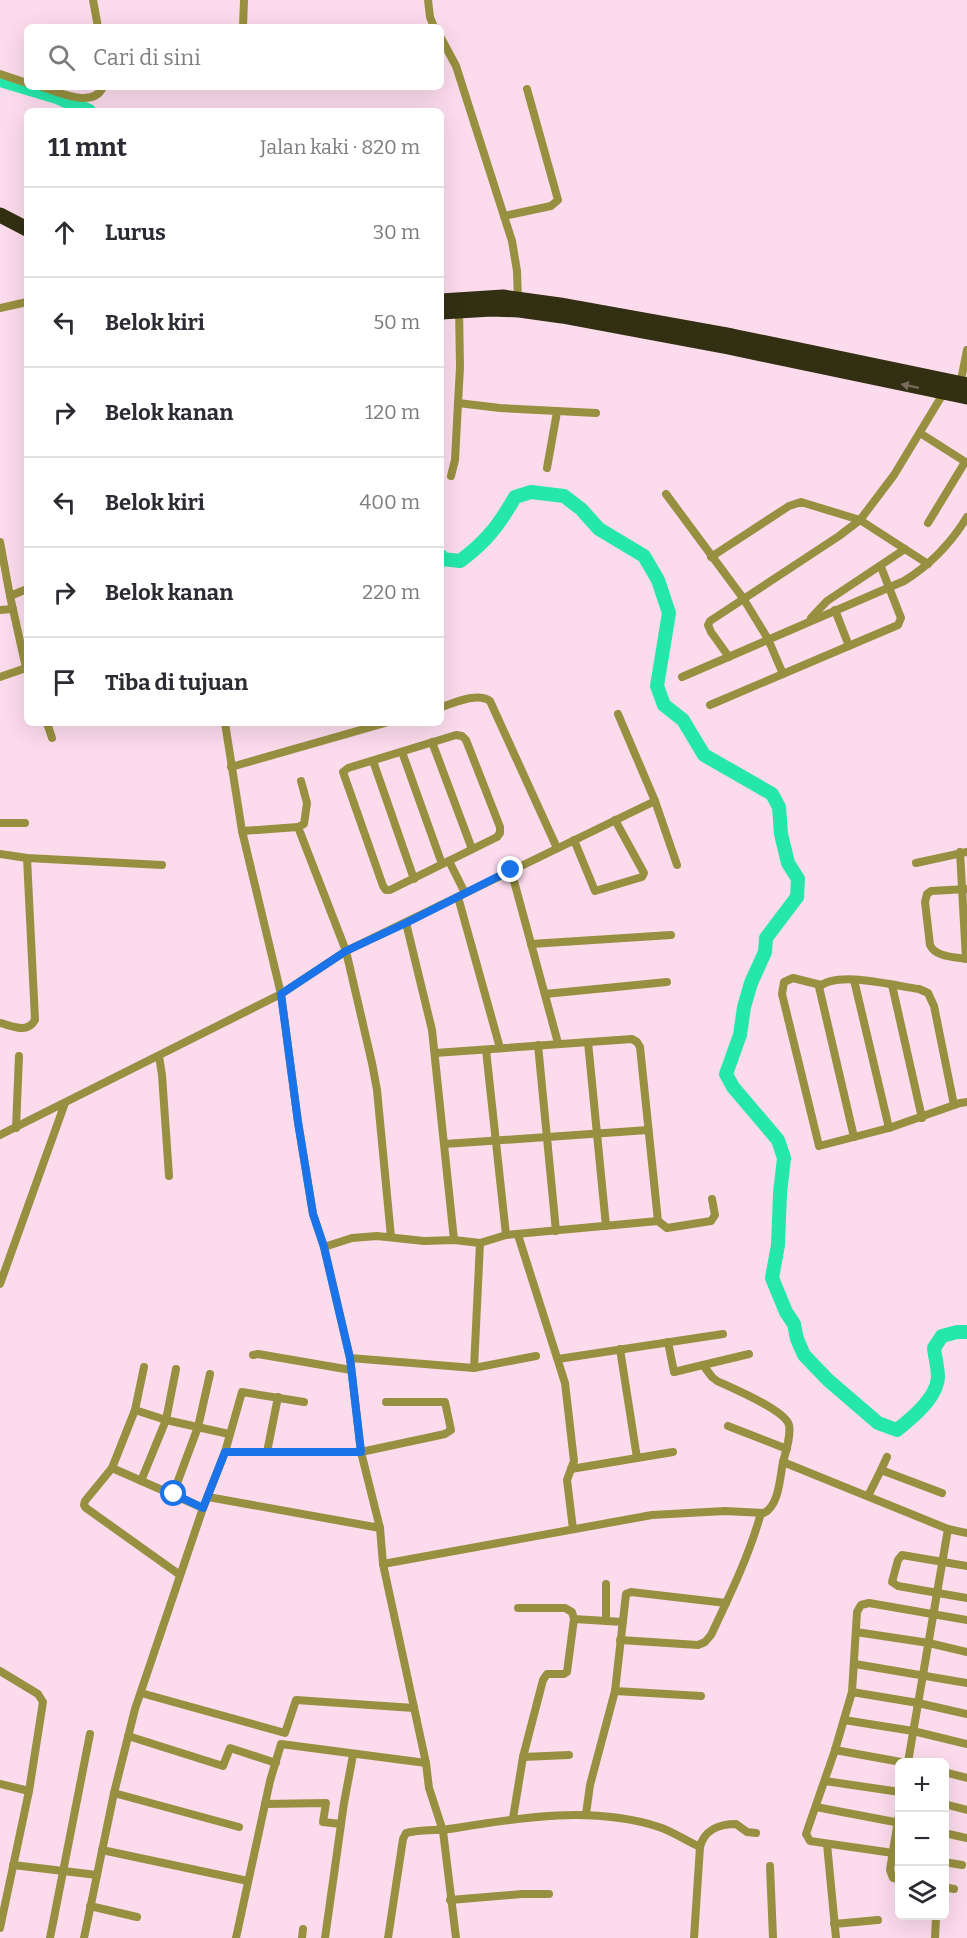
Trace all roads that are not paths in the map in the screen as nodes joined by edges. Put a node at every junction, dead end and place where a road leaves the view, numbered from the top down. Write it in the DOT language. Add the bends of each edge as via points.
graph roads {
  1 [pos="93,0"];
  2 [pos="244,0"];
  3 [pos="428,0"];
  4 [pos="97,24"];
  5 [pos="243,24"];
  6 [pos="433,24"];
  7 [pos="444,44"];
  8 [pos="0,74"];
  9 [pos="24,81"];
  10 [pos="527,89"];
  11 [pos="54,90"];
  12 [pos="100,90"];
  13 [pos="0,215"];
  14 [pos="504,216"];
  15 [pos="0,226"];
  16 [pos="24,227"];
  17 [pos="24,237"];
  18 [pos="444,302"];
  19 [pos="24,303"];
  20 [pos="518,304"];
  21 [pos="459,306"];
  22 [pos="0,308"];
  23 [pos="444,311"];
  24 [pos="967,350"];
  25 [pos="957,389"];
  26 [pos="458,403"];
  27 [pos="557,412"];
  28 [pos="596,414"];
  29 [pos="920,433"];
  30 [pos="966,462"];
  31 [pos="547,468"];
  32 [pos="452,476"];
  33 [pos="666,494"];
  34 [pos="967,517"];
  35 [pos="860,520"];
  36 [pos="928,522"];
  37 [pos="0,542"];
  38 [pos="905,549"];
  39 [pos="711,557"];
  40 [pos="928,564"];
  41 [pos="881,567"];
  42 [pos="3,570"];
  43 [pos="890,588"];
  44 [pos="24,590"];
  45 [pos="10,596"];
  46 [pos="743,598"];
  47 [pos="13,609"];
  48 [pos="0,610"];
  49 [pos="835,610"];
  50 [pos="809,621"];
  51 [pos="768,639"];
  52 [pos="849,646"];
  53 [pos="24,656"];
  54 [pos="729,657"];
  55 [pos="24,670"];
  56 [pos="783,674"];
  57 [pos="682,676"];
  58 [pos="0,677"];
  59 [pos="710,705"];
  60 [pos="444,706"];
  61 [pos="618,714"];
  62 [pos="48,726"];
  63 [pos="225,726"];
  64 [pos="375,726"];
  65 [pos="52,738"];
  66 [pos="432,742"];
  67 [pos="402,752"];
  68 [pos="373,761"];
  69 [pos="231,767"];
  70 [pos="301,781"];
  71 [pos="655,801"];
  72 [pos="615,820"];
  73 [pos="0,823"];
  74 [pos="25,823"];
  75 [pos="298,827"];
  76 [pos="242,831"];
  77 [pos="574,840"];
  78 [pos="557,848"];
  79 [pos="472,849"];
  80 [pos="964,852"];
  81 [pos="0,854"];
  82 [pos="27,858"];
  83 [pos="446,863"];
  84 [pos="916,863"];
  85 [pos="162,865"];
  86 [pos="677,866"];
  87 [pos="511,870"];
  88 [pos="414,879"];
  89 [pos="964,889"];
  90 [pos="461,895"];
  91 [pos="406,923"];
  92 [pos="671,935"];
  93 [pos="531,944"];
  94 [pos="346,951"];
  95 [pos="967,959"];
  96 [pos="854,980"];
  97 [pos="667,982"];
  98 [pos="821,985"];
  99 [pos="892,985"];
  100 [pos="281,994"];
  101 [pos="545,994"];
  102 [pos="0,1023"];
  103 [pos="588,1042"];
  104 [pos="558,1043"];
  105 [pos="538,1045"];
  106 [pos="500,1048"];
  107 [pos="486,1050"];
  108 [pos="435,1053"];
  109 [pos="19,1056"];
  110 [pos="159,1056"];
  111 [pos="967,1102"];
  112 [pos="65,1103"];
  113 [pos="954,1105"];
  114 [pos="922,1118"];
  115 [pos="16,1128"];
  116 [pos="889,1128"];
  117 [pos="648,1130"];
  118 [pos="597,1134"];
  119 [pos="0,1136"];
  120 [pos="854,1137"];
  121 [pos="547,1138"];
  122 [pos="495,1142"];
  123 [pos="445,1144"];
  124 [pos="169,1176"];
  125 [pos="712,1199"];
  126 [pos="658,1221"];
  127 [pos="606,1226"];
  128 [pos="556,1231"];
  129 [pos="506,1235"];
  130 [pos="518,1235"];
  131 [pos="391,1237"];
  132 [pos="454,1240"];
  133 [pos="480,1243"];
  134 [pos="324,1247"];
  135 [pos="0,1284"];
  136 [pos="723,1334"];
  137 [pos="668,1342"];
  138 [pos="620,1349"];
  139 [pos="749,1354"];
  140 [pos="253,1355"];
  141 [pos="536,1356"];
  142 [pos="350,1358"];
  143 [pos="558,1359"];
  144 [pos="703,1365"];
  145 [pos="144,1366"];
  146 [pos="474,1368"];
  147 [pos="176,1369"];
  148 [pos="351,1370"];
  149 [pos="210,1374"];
  150 [pos="278,1397"];
  151 [pos="304,1402"];
  152 [pos="386,1402"];
  153 [pos="135,1410"];
  154 [pos="166,1420"];
  155 [pos="728,1426"];
  156 [pos="198,1427"];
  157 [pos="229,1434"];
  158 [pos="787,1449"];
  159 [pos="225,1452"];
  160 [pos="267,1452"];
  161 [pos="361,1452"];
  162 [pos="674,1452"];
  163 [pos="887,1456"];
  164 [pos="637,1458"];
  165 [pos="783,1462"];
  166 [pos="112,1468"];
  167 [pos="571,1469"];
  168 [pos="881,1470"];
  169 [pos="141,1481"];
  170 [pos="942,1493"];
  171 [pos="174,1494"];
  172 [pos="868,1496"];
  173 [pos="208,1497"];
  174 [pos="203,1508"];
  175 [pos="761,1513"];
  176 [pos="380,1528"];
  177 [pos="948,1529"];
  178 [pos="573,1530"];
  179 [pos="967,1533"];
  180 [pos="943,1562"];
  181 [pos="383,1564"];
  182 [pos="967,1566"];
  183 [pos="180,1575"];
  184 [pos="606,1584"];
  185 [pos="938,1593"];
  186 [pos="967,1598"];
  187 [pos="726,1603"];
  188 [pos="518,1608"];
  189 [pos="934,1614"];
  190 [pos="574,1619"];
  191 [pos="967,1620"];
  192 [pos="606,1621"];
  193 [pos="623,1622"];
  194 [pos="856,1632"];
  195 [pos="620,1640"];
  196 [pos="929,1643"];
  197 [pos="967,1652"];
  198 [pos="855,1664"];
  199 [pos="0,1671"];
  200 [pos="923,1674"];
  201 [pos="967,1683"];
  202 [pos="615,1691"];
  203 [pos="141,1692"];
  204 [pos="852,1692"];
  205 [pos="701,1696"];
  206 [pos="918,1703"];
  207 [pos="414,1708"];
  208 [pos="967,1714"];
  209 [pos="844,1720"];
  210 [pos="913,1731"];
  211 [pos="285,1733"];
  212 [pos="90,1734"];
  213 [pos="128,1736"];
  214 [pos="281,1744"];
  215 [pos="967,1744"];
  216 [pos="835,1750"];
  217 [pos="353,1755"];
  218 [pos="569,1755"];
  219 [pos="523,1757"];
  220 [pos="909,1758"];
  221 [pos="895,1761"];
  222 [pos="276,1763"];
  223 [pos="426,1763"];
  224 [pos="949,1774"];
  225 [pos="967,1778"];
  226 [pos="825,1780"];
  227 [pos="0,1784"];
  228 [pos="29,1791"];
  229 [pos="895,1791"];
  230 [pos="114,1792"];
  231 [pos="265,1804"];
  232 [pos="949,1805"];
  233 [pos="816,1807"];
  234 [pos="967,1810"];
  235 [pos="586,1814"];
  236 [pos="513,1818"];
  237 [pos="895,1822"];
  238 [pos="341,1824"];
  239 [pos="239,1827"];
  240 [pos="443,1831"];
  241 [pos="756,1833"];
  242 [pos="949,1834"];
  243 [pos="967,1838"];
  244 [pos="827,1844"];
  245 [pos="700,1847"];
  246 [pos="102,1850"];
  247 [pos="895,1853"];
  248 [pos="895,1856"];
  249 [pos="949,1863"];
  250 [pos="13,1865"];
  251 [pos="962,1865"];
  252 [pos="770,1866"];
  253 [pos="63,1871"];
  254 [pos="97,1875"];
  255 [pos="895,1879"];
  256 [pos="248,1881"];
  257 [pos="549,1894"];
  258 [pos="450,1900"];
  259 [pos="90,1906"];
  260 [pos="136,1917"];
  261 [pos="879,1920"];
  262 [pos="936,1920"];
  263 [pos="834,1924"];
  264 [pos="0,1928"];
  265 [pos="50,1938"];
  266 [pos="84,1938"];
  267 [pos="236,1938"];
  268 [pos="325,1938"];
  269 [pos="388,1938"];
  270 [pos="456,1938"];
  271 [pos="694,1938"];
  272 [pos="774,1938"];
  273 [pos="836,1938"];
  274 [pos="935,1938"];
  1 -- 4 [label="street"];
  2 -- 5 [label="street"];
  3 -- 6 [label="street"];
  7 -- 14 [label="street" via="456,66"];
  8 -- 9 [label="street"];
  10 -- 14 [label="street" via="558,200 551,206"];
  11 -- 12 [label="street" via="87,98"];
  13 -- 16 [label="highway"];
  14 -- 20 [label="street" via="516,258"];
  15 -- 17 [label="highway"];
  18 -- 21 [label="highway"];
  19 -- 22 [label="street"];
  20 -- 21 [label="highway" via="492,309"];
  20 -- 25 [label="highway"];
  21 -- 23 [label="highway"];
  21 -- 26 [label="street"];
  24 -- 25 [label="street"];
  25 -- 29 [label="street"];
  26 -- 27 [label="street"];
  26 -- 32 [label="street"];
  27 -- 28 [label="street"];
  27 -- 31 [label="street"];
  29 -- 30 [label="street"];
  29 -- 35 [label="street"];
  30 -- 36 [label="street"];
  33 -- 39 [label="street"];
  34 -- 40 [label="street"];
  35 -- 38 [label="street"];
  35 -- 39 [label="street" via="796,502"];
  35 -- 46 [label="street"];
  37 -- 42 [label="street"];
  38 -- 40 [label="street"];
  38 -- 41 [label="street"];
  39 -- 46 [label="street"];
  40 -- 43 [label="street"];
  41 -- 43 [label="street"];
  41 -- 50 [label="street" via="827,601"];
  42 -- 45 [label="street"];
  43 -- 49 [label="street"];
  43 -- 52 [label="street" via="900,624"];
  44 -- 45 [label="street"];
  45 -- 47 [label="street"];
  46 -- 51 [label="street"];
  46 -- 54 [label="street" via="708,625"];
  47 -- 48 [label="street"];
  47 -- 53 [label="street"];
  49 -- 50 [label="street"];
  49 -- 52 [label="street"];
  50 -- 51 [label="street"];
  51 -- 54 [label="street"];
  51 -- 56 [label="street"];
  52 -- 56 [label="street"];
  54 -- 57 [label="street"];
  55 -- 58 [label="street"];
  56 -- 59 [label="street"];
  60 -- 78 [label="street" via="474,698 490,701"];
  61 -- 71 [label="street"];
  62 -- 65 [label="street"];
  63 -- 69 [label="street"];
  64 -- 69 [label="street"];
  66 -- 67 [label="street"];
  66 -- 79 [label="street"];
  66 -- 79 [label="street" via="464,737 500,827 497,837"];
  67 -- 68 [label="street"];
  67 -- 83 [label="street"];
  68 -- 88 [label="street"];
  68 -- 88 [label="street" via="348,768 343,772 344,778 383,888 390,890"];
  69 -- 76 [label="street"];
  70 -- 75 [label="street" via="307,808 306,822"];
  71 -- 72 [label="street"];
  71 -- 86 [label="street"];
  72 -- 77 [label="street"];
  72 -- 77 [label="street" via="644,873 642,877 595,891"];
  73 -- 74 [label="street"];
  75 -- 76 [label="street"];
  75 -- 94 [label="street"];
  76 -- 100 [label="street"];
  77 -- 78 [label="street"];
  78 -- 87 [label="street"];
  79 -- 83 [label="street"];
  80 -- 84 [label="street"];
  80 -- 89 [label="street"];
  81 -- 82 [label="street"];
  82 -- 85 [label="street"];
  82 -- 102 [label="street" via="35,1020 26,1028"];
  83 -- 88 [label="street"];
  83 -- 90 [label="street"];
  87 -- 90 [label="street"];
  87 -- 93 [label="street"];
  89 -- 95 [label="street"];
  89 -- 95 [label="street" via="931,891 925,902 933,950"];
  90 -- 91 [label="street"];
  90 -- 106 [label="street"];
  91 -- 94 [label="street"];
  91 -- 108 [label="street"];
  92 -- 93 [label="street"];
  93 -- 101 [label="street"];
  94 -- 100 [label="street"];
  94 -- 131 [label="street" via="375,1077"];
  96 -- 98 [label="street"];
  96 -- 99 [label="street"];
  96 -- 116 [label="street"];
  97 -- 101 [label="street"];
  98 -- 120 [label="street"];
  98 -- 120 [label="street" via="793,978 784,982 782,994 819,1146"];
  99 -- 113 [label="street" via="924,991 931,997"];
  99 -- 114 [label="street"];
  100 -- 110 [label="street"];
  100 -- 134 [label="street" via="313,1214"];
  101 -- 104 [label="street"];
  103 -- 104 [label="street"];
  103 -- 117 [label="street" via="632,1039 639,1043"];
  103 -- 118 [label="street"];
  104 -- 105 [label="street"];
  105 -- 106 [label="street"];
  105 -- 121 [label="street"];
  106 -- 107 [label="street"];
  107 -- 108 [label="street"];
  107 -- 122 [label="street"];
  108 -- 123 [label="street"];
  109 -- 115 [label="street"];
  110 -- 112 [label="street"];
  110 -- 124 [label="street"];
  111 -- 113 [label="street"];
  112 -- 115 [label="street"];
  112 -- 135 [label="street"];
  113 -- 114 [label="street"];
  114 -- 116 [label="street"];
  115 -- 119 [label="street"];
  116 -- 120 [label="street"];
  117 -- 118 [label="street"];
  117 -- 126 [label="street"];
  118 -- 121 [label="street"];
  118 -- 127 [label="street"];
  121 -- 122 [label="street"];
  121 -- 128 [label="street"];
  122 -- 123 [label="street"];
  122 -- 129 [label="street"];
  123 -- 132 [label="street"];
  125 -- 126 [label="street" via="715,1218 711,1221 667,1228"];
  126 -- 127 [label="street"];
  127 -- 128 [label="street"];
  128 -- 130 [label="street"];
  129 -- 130 [label="street"];
  129 -- 133 [label="street"];
  130 -- 143 [label="street"];
  131 -- 132 [label="street"];
  131 -- 134 [label="street" via="358,1237"];
  132 -- 133 [label="street"];
  133 -- 146 [label="street"];
  134 -- 142 [label="street"];
  136 -- 137 [label="street"];
  137 -- 138 [label="street"];
  137 -- 144 [label="street" via="674,1372"];
  138 -- 143 [label="street"];
  138 -- 164 [label="street"];
  139 -- 144 [label="street"];
  140 -- 148 [label="street"];
  141 -- 146 [label="street"];
  142 -- 146 [label="street"];
  142 -- 148 [label="street"];
  143 -- 167 [label="street" via="567,1398 574,1461"];
  144 -- 158 [label="street" via="717,1381 766,1404 786,1420"];
  145 -- 153 [label="street"];
  147 -- 154 [label="street"];
  148 -- 161 [label="street"];
  149 -- 156 [label="street"];
  150 -- 151 [label="street"];
  150 -- 157 [label="street" via="242,1392"];
  150 -- 160 [label="street"];
  152 -- 161 [label="street" via="443,1401 451,1430"];
  153 -- 154 [label="street"];
  153 -- 166 [label="street"];
  154 -- 156 [label="street"];
  154 -- 169 [label="street"];
  155 -- 158 [label="street"];
  156 -- 157 [label="street"];
  156 -- 171 [label="street"];
  157 -- 159 [label="street"];
  158 -- 165 [label="street"];
  159 -- 160 [label="street"];
  159 -- 173 [label="street"];
  160 -- 161 [label="street"];
  161 -- 176 [label="street"];
  162 -- 164 [label="street"];
  163 -- 168 [label="street"];
  164 -- 167 [label="street"];
  165 -- 172 [label="street"];
  165 -- 175 [label="street" via="774,1504"];
  166 -- 169 [label="street"];
  166 -- 183 [label="street" via="85,1507"];
  167 -- 178 [label="street" via="567,1480"];
  168 -- 170 [label="street"];
  168 -- 172 [label="street"];
  169 -- 171 [label="street"];
  171 -- 174 [label="street"];
  172 -- 177 [label="street"];
  173 -- 174 [label="street"];
  173 -- 176 [label="street"];
  174 -- 183 [label="street"];
  175 -- 178 [label="street" via="652,1515"];
  175 -- 187 [label="street"];
  176 -- 181 [label="street"];
  177 -- 179 [label="street"];
  177 -- 180 [label="street"];
  178 -- 181 [label="street"];
  180 -- 182 [label="street"];
  180 -- 185 [label="street"];
  180 -- 185 [label="street" via="903,1555 892,1582"];
  181 -- 207 [label="street"];
  183 -- 203 [label="street"];
  184 -- 192 [label="street"];
  185 -- 186 [label="street"];
  185 -- 189 [label="street"];
  187 -- 193 [label="street" via="631,1592 625,1597"];
  187 -- 195 [label="street" via="710,1638 702,1644"];
  188 -- 190 [label="street" via="565,1608"];
  189 -- 191 [label="street"];
  189 -- 194 [label="street" via="866,1603 857,1612"];
  189 -- 196 [label="street"];
  190 -- 192 [label="street"];
  190 -- 219 [label="street" via="568,1670 544,1677"];
  192 -- 193 [label="street"];
  193 -- 195 [label="street"];
  194 -- 196 [label="street"];
  194 -- 198 [label="street"];
  195 -- 202 [label="street"];
  196 -- 197 [label="street"];
  196 -- 200 [label="street"];
  198 -- 200 [label="street"];
  198 -- 204 [label="street"];
  199 -- 228 [label="street" via="38,1694 43,1702"];
  200 -- 201 [label="street"];
  200 -- 206 [label="street"];
  202 -- 205 [label="street"];
  202 -- 235 [label="street"];
  203 -- 211 [label="street"];
  203 -- 213 [label="street"];
  204 -- 206 [label="street"];
  204 -- 209 [label="street"];
  206 -- 208 [label="street"];
  206 -- 210 [label="street"];
  207 -- 211 [label="street" via="297,1700"];
  207 -- 223 [label="street"];
  209 -- 210 [label="street"];
  209 -- 216 [label="street"];
  210 -- 215 [label="street"];
  210 -- 220 [label="street"];
  211 -- 214 [label="street"];
  212 -- 253 [label="street"];
  213 -- 222 [label="street" via="223,1766 230,1748"];
  213 -- 230 [label="street"];
  214 -- 217 [label="street"];
  214 -- 222 [label="street"];
  216 -- 221 [label="street"];
  216 -- 226 [label="street"];
  217 -- 223 [label="street"];
  217 -- 238 [label="street"];
  218 -- 219 [label="street"];
  219 -- 236 [label="street"];
  222 -- 231 [label="street"];
  223 -- 240 [label="street" via="429,1788"];
  224 -- 225 [label="street"];
  226 -- 229 [label="street"];
  226 -- 233 [label="street"];
  227 -- 228 [label="street"];
  228 -- 250 [label="street"];
  230 -- 239 [label="street"];
  230 -- 246 [label="street"];
  231 -- 238 [label="street" via="326,1803 323,1822"];
  231 -- 256 [label="street"];
  232 -- 234 [label="street"];
  233 -- 237 [label="street"];
  233 -- 244 [label="street" via="807,1838"];
  235 -- 236 [label="street"];
  235 -- 245 [label="street" via="658,1827"];
  236 -- 240 [label="street"];
  238 -- 268 [label="street"];
  240 -- 258 [label="street"];
  240 -- 269 [label="street" via="409,1832 404,1836"];
  241 -- 245 [label="street" via="735,1824 726,1825 710,1831"];
  242 -- 243 [label="street"];
  244 -- 247 [label="street"];
  244 -- 263 [label="street"];
  245 -- 271 [label="street"];
  246 -- 254 [label="street"];
  246 -- 256 [label="street"];
  248 -- 255 [label="street" via="890,1874"];
  249 -- 251 [label="street"];
  250 -- 253 [label="street"];
  250 -- 264 [label="street"];
  252 -- 272 [label="street"];
  253 -- 254 [label="street"];
  253 -- 265 [label="street"];
  254 -- 259 [label="street"];
  256 -- 267 [label="street"];
  257 -- 258 [label="street"];
  258 -- 270 [label="street"];
  259 -- 260 [label="street"];
  259 -- 266 [label="street"];
  261 -- 263 [label="street"];
  262 -- 274 [label="street"];
  263 -- 273 [label="street"];
}
